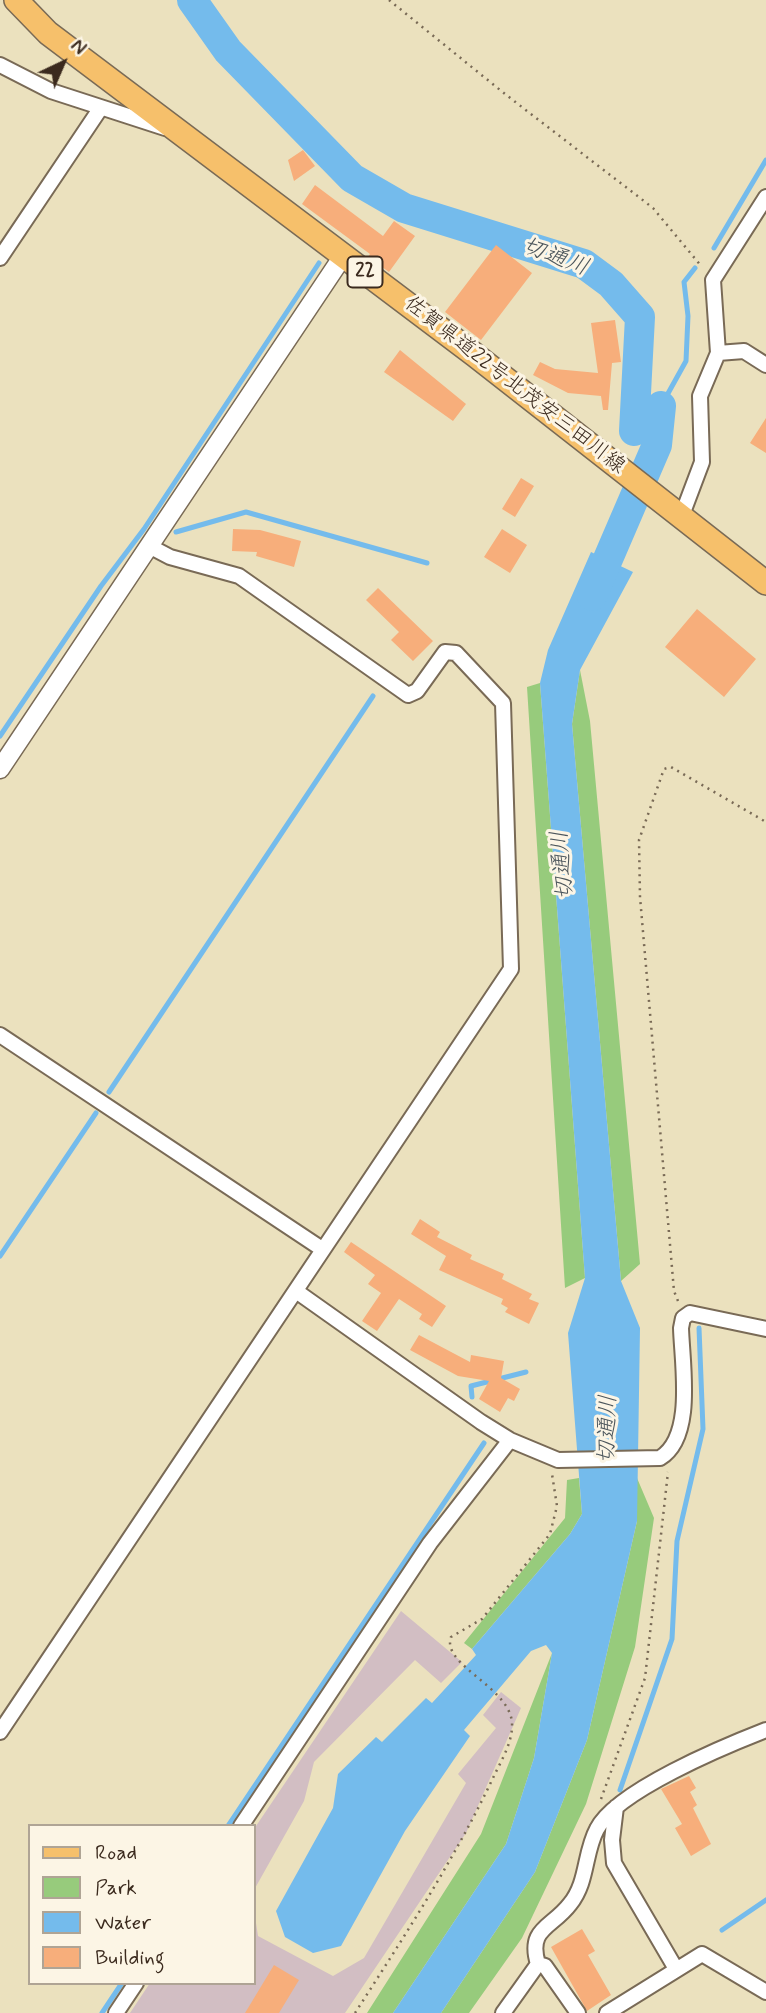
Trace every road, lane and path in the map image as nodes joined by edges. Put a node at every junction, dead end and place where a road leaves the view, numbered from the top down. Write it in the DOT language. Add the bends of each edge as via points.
graph roads {
  1 [pos="16,0"];
  2 [pos="389,0"];
  3 [pos="0,65"];
  4 [pos="100,109"];
  5 [pos="176,131"];
  6 [pos="766,197"];
  7 [pos="343,256"];
  8 [pos="0,258"];
  9 [pos="713,280"];
  10 [pos="718,352"];
  11 [pos="766,365"];
  12 [pos="678,512"];
  13 [pos="149,546"];
  14 [pos="766,583"];
  15 [pos="0,769"];
  16 [pos="766,822"];
  17 [pos="0,1035"];
  18 [pos="321,1249"];
  19 [pos="296,1291"];
  20 [pos="683,1318"];
  21 [pos="766,1329"];
  22 [pos="510,1440"];
  23 [pos="665,1454"];
  24 [pos="552,1457"];
  25 [pos="766,1730"];
  26 [pos="0,1732"];
  27 [pos="616,1807"];
  28 [pos="242,1824"];
  29 [pos="598,1826"];
  30 [pos="538,1964"];
  31 [pos="676,1969"];
  32 [pos="135,1985"];
  33 [pos="766,1992"];
  34 [pos="116,2013"];
  35 [pos="355,2013"];
  36 [pos="503,2013"];
  37 [pos="578,2013"];
  38 [pos="607,2013"];
  1 -- 5 [label="main road, 佐賀県道22号北茂安三田川線 / 22" via="48,33"];
  2 -- 9 [label="path" via="653,208"];
  3 -- 4 [label="street"];
  4 -- 5 [label="street"];
  4 -- 8 [label="street"];
  5 -- 7 [label="main road, 佐賀県道22号北茂安三田川線 / 22"];
  6 -- 9 [label="street"];
  7 -- 12 [label="main road, 佐賀県道22号北茂安三田川線 / 22"];
  7 -- 13 [label="street"];
  9 -- 10 [label="street"];
  10 -- 11 [label="street" via="744,351"];
  10 -- 12 [label="street" via="700,396 702,462"];
  12 -- 14 [label="main road, 佐賀県道22号北茂安三田川線 / 22"];
  13 -- 15 [label="street"];
  13 -- 18 [label="street" via="170,557 239,576 408,695 417,691 445,652 456,653 503,703 510,969"];
  16 -- 20 [label="path" via="671,767 664,769 639,839 674,1291"];
  17 -- 18 [label="street"];
  18 -- 19 [label="street"];
  19 -- 22 [label="street"];
  19 -- 26 [label="street"];
  20 -- 21 [label="street" via="698,1312"];
  20 -- 23 [label="street" via="683,1424"];
  22 -- 24 [label="street"];
  22 -- 28 [label="street" via="430,1543"];
  23 -- 24 [label="street"];
  23 -- 29 [label="path" via="645,1678 597,1809"];
  24 -- 35 [label="path" via="557,1506 550,1534 482,1619 451,1637 451,1651 460,1662 509,1707 511,1738 471,1826"];
  25 -- 27 [label="street" via="631,1794"];
  27 -- 29 [label="street"];
  27 -- 31 [label="street" via="611,1840 614,1863"];
  29 -- 30 [label="street" via="583,1883 570,1905 536,1940 533,1947"];
  30 -- 36 [label="street"];
  30 -- 37 [label="street" via="545,1966"];
  31 -- 33 [label="street" via="702,1954"];
  31 -- 38 [label="street"];
  32 -- 34 [label="street"];
}
